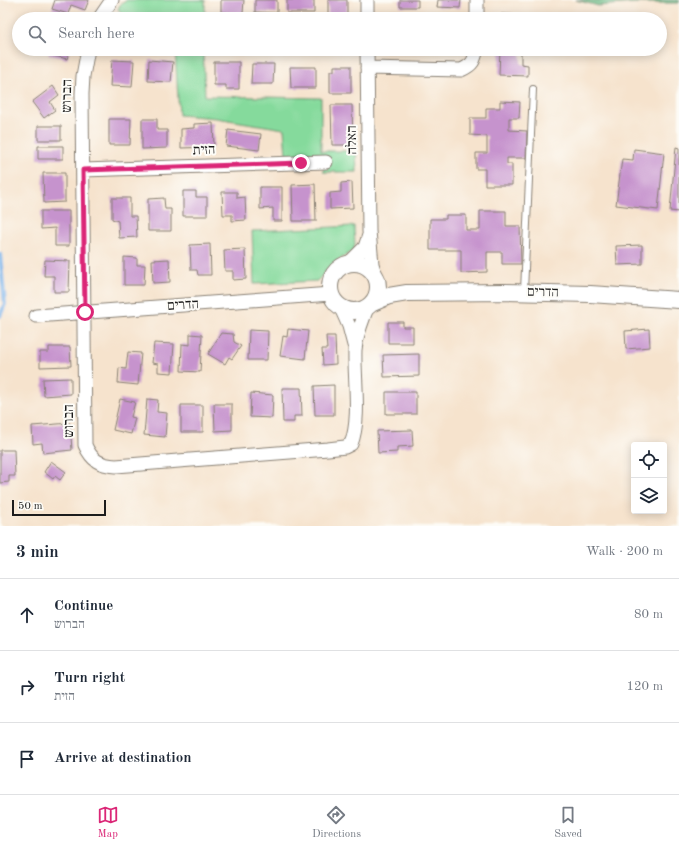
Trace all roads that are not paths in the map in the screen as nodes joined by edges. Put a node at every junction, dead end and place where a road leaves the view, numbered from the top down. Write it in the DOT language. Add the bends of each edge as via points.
graph roads {
  1 [pos="112,0"];
  2 [pos="367,0"];
  3 [pos="477,0"];
  4 [pos="104,12"];
  5 [pos="367,12"];
  6 [pos="477,12"];
  7 [pos="87,56"];
  8 [pos="367,56"];
  9 [pos="475,56"];
  10 [pos="367,68"];
  11 [pos="533,89"];
  12 [pos="326,162"];
  13 [pos="83,170"];
  14 [pos="369,231"];
  15 [pos="348,264"];
  16 [pos="376,276"];
  17 [pos="524,292"];
  18 [pos="407,293"];
  19 [pos="331,294"];
  20 [pos="679,300"];
  21 [pos="370,305"];
  22 [pos="341,308"];
  23 [pos="85,312"];
  24 [pos="36,316"];
  25 [pos="355,350"];
  1 -- 4 [label="street"];
  2 -- 5 [label="street"];
  3 -- 6 [label="street"];
  7 -- 13 [label="street, הברוש" via="82,94"];
  8 -- 10 [label="street, האלה"];
  9 -- 10 [label="street" via="470,67 461,70"];
  10 -- 14 [label="street, האלה"];
  11 -- 17 [label="lane"];
  12 -- 13 [label="street, הזית"];
  13 -- 23 [label="street, הברוש"];
  14 -- 15 [label="street, האלה" via="365,247"];
  14 -- 16 [label="street, האלה" via="372,264"];
  15 -- 16 [label="street" via="355,263 370,268"];
  15 -- 19 [label="street" via="335,273 330,287"];
  16 -- 18 [label="street, הדרים" via="388,288"];
  16 -- 21 [label="street" via="378,291"];
  17 -- 18 [label="street, הדרים"];
  17 -- 20 [label="street, הדרים"];
  18 -- 21 [label="street, הדרים" via="389,296"];
  19 -- 22 [label="street"];
  19 -- 23 [label="street, הדרים"];
  21 -- 22 [label="street" via="354,312"];
  21 -- 25 [label="street, הברוש" via="358,330"];
  22 -- 25 [label="street, הברוש"];
  23 -- 24 [label="street, הדרים"];
  23 -- 25 [label="street, הברוש" via="85,445 96,461 105,465 124,466 345,447 351,444 356,428"];
}
